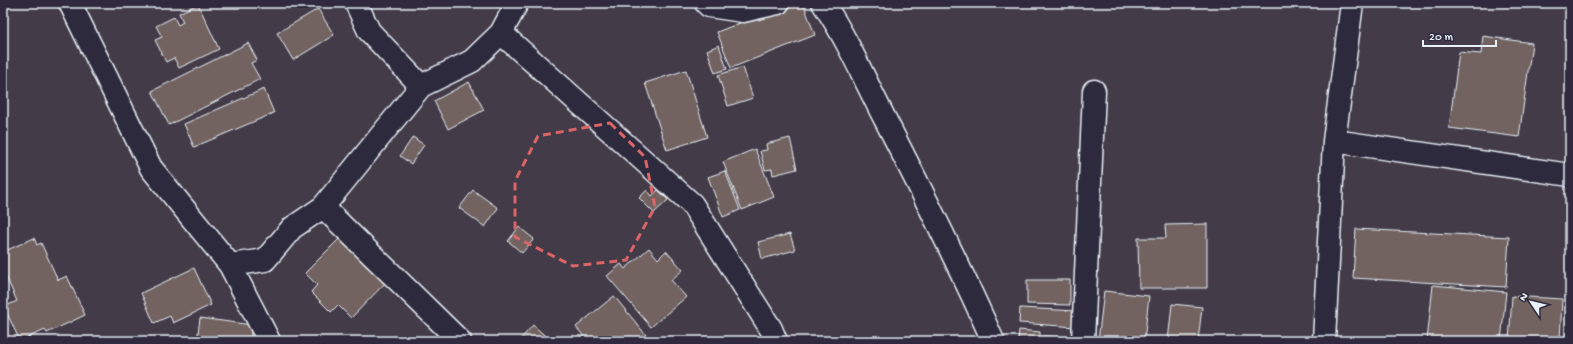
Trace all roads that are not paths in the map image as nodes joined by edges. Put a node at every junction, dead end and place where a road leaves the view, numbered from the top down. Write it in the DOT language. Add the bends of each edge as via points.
graph roads {
  1 [pos="70,3"];
  2 [pos="356,3"];
  3 [pos="517,3"];
  4 [pos="706,3"];
  5 [pos="778,3"];
  6 [pos="824,3"];
  7 [pos="1352,3"];
  8 [pos="501,33"];
  9 [pos="421,86"];
  10 [pos="1094,91"];
  11 [pos="1334,141"];
  12 [pos="1570,175"];
  13 [pos="322,207"];
  14 [pos="230,264"];
  15 [pos="269,341"];
  16 [pos="460,341"];
  17 [pos="776,341"];
  18 [pos="993,341"];
  19 [pos="1083,341"];
  20 [pos="1324,341"];
  1 -- 14 [label="street" via="152,168"];
  2 -- 9 [label="street" via="369,31"];
  3 -- 8 [label="street"];
  4 -- 5 [label="street" via="709,6 743,11"];
  6 -- 18 [label="street" via="843,33 969,285"];
  7 -- 11 [label="street"];
  8 -- 9 [label="street" via="472,61"];
  8 -- 17 [label="street" via="692,204 771,329"];
  9 -- 13 [label="street"];
  10 -- 19 [label="street"];
  11 -- 12 [label="street"];
  11 -- 20 [label="street"];
  13 -- 14 [label="street" via="292,228 265,260"];
  13 -- 16 [label="street"];
  14 -- 15 [label="street"];
}
